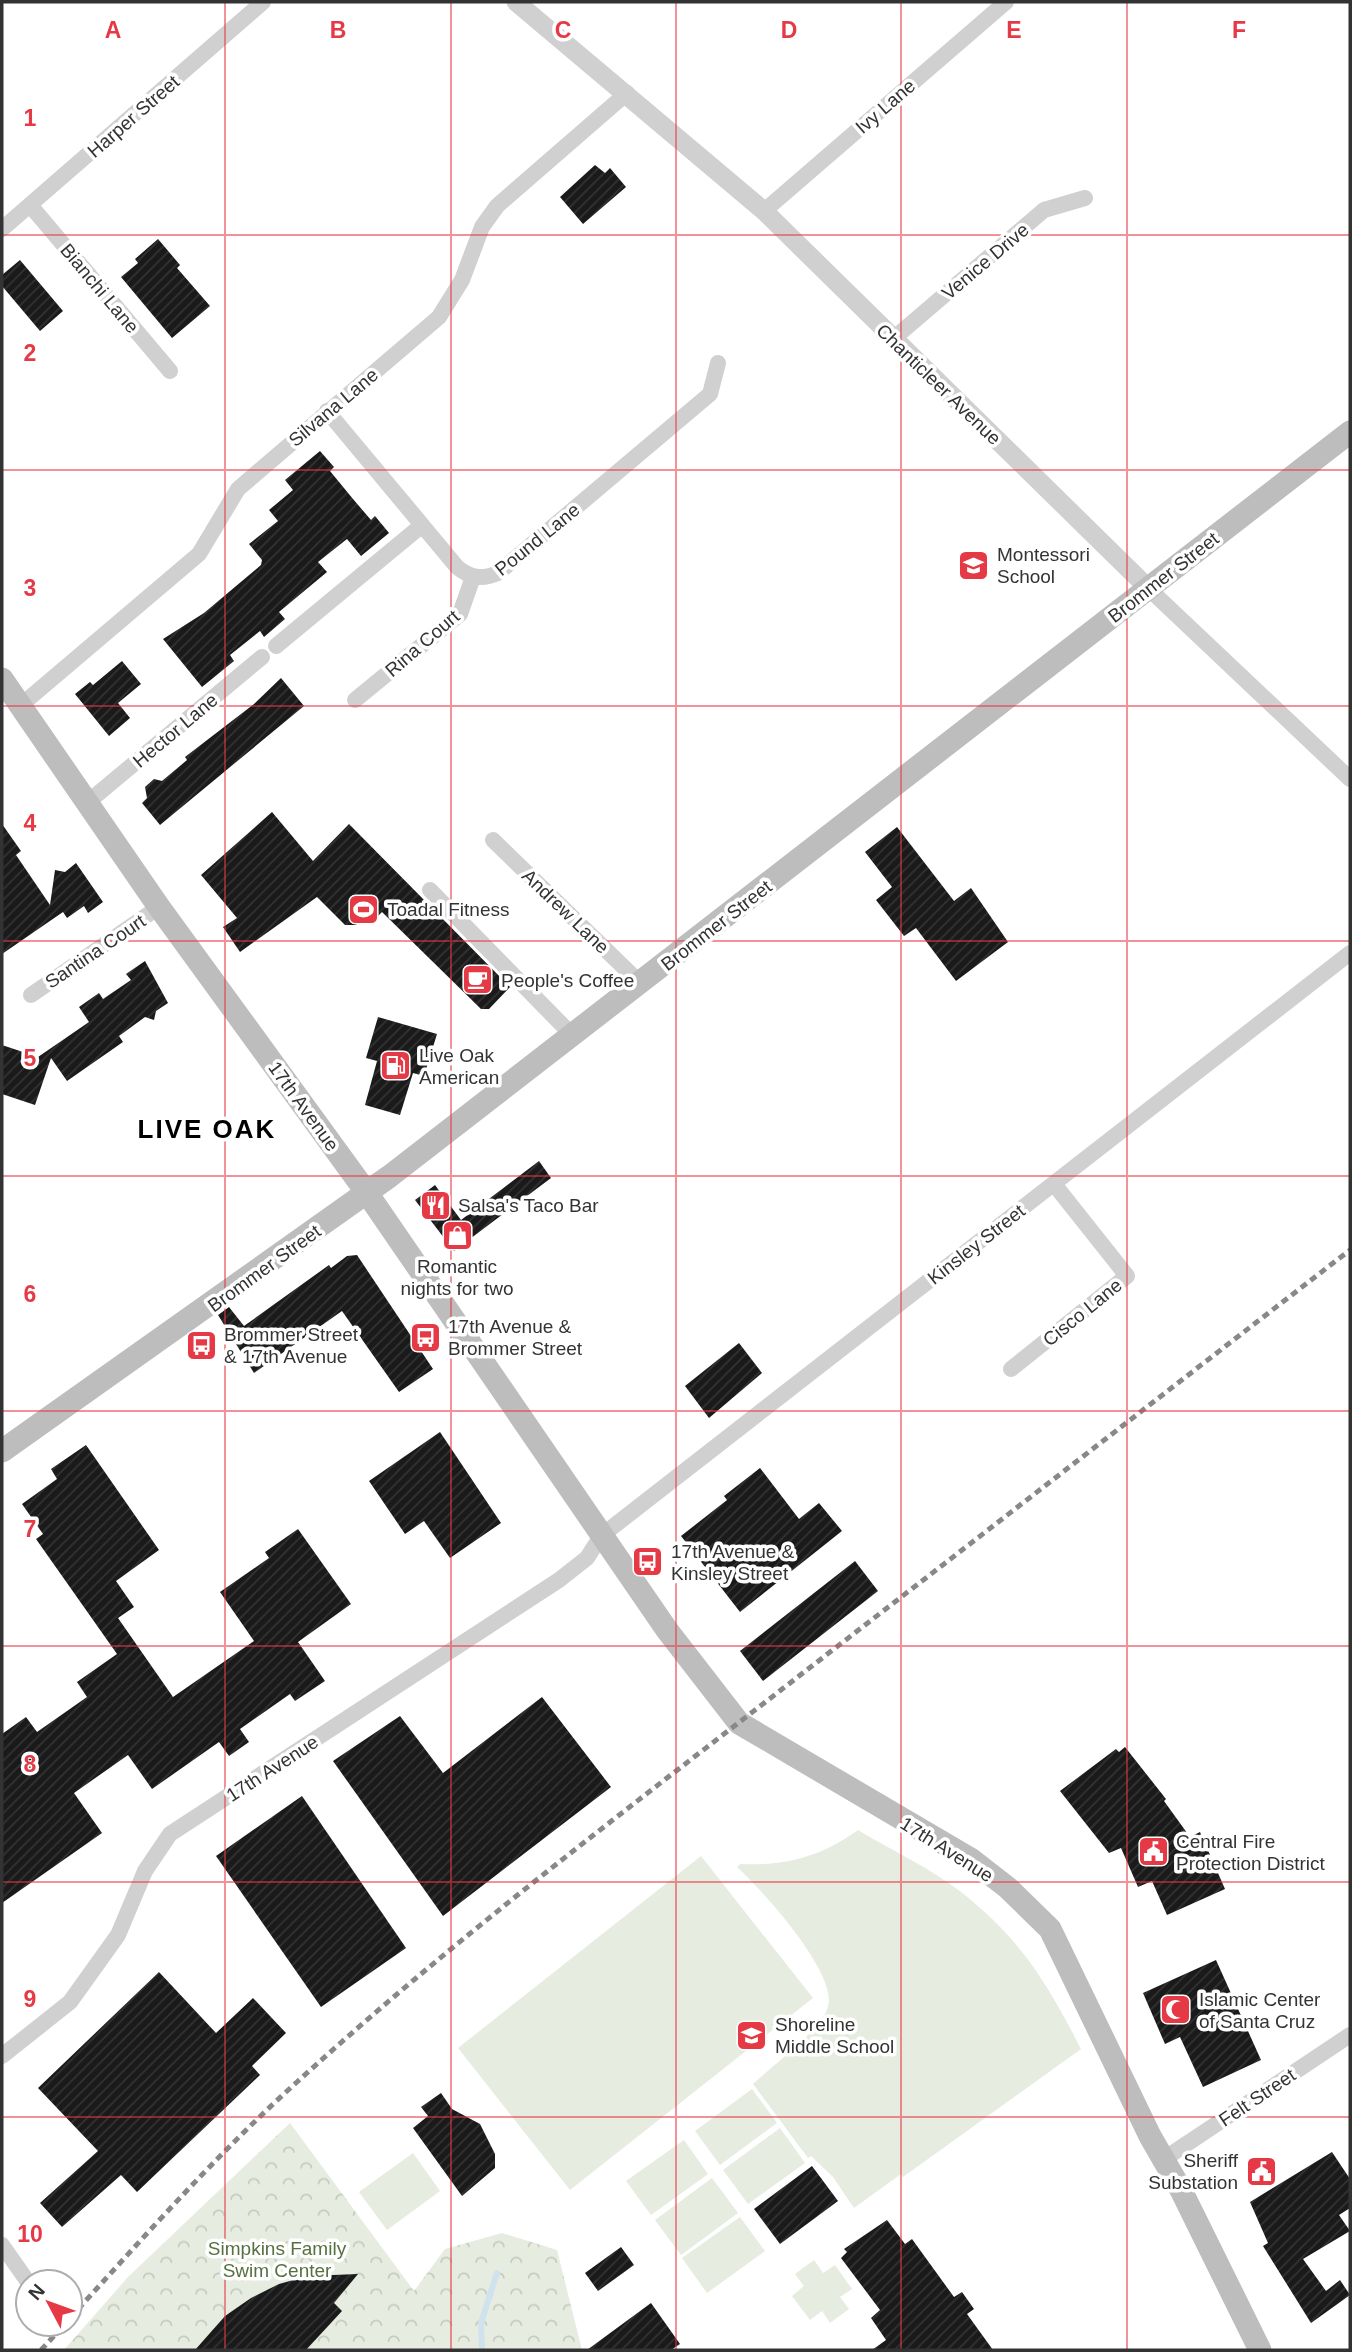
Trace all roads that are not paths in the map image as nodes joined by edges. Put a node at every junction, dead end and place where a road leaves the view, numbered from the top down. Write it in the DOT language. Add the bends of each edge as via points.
graph roads {
  1 [pos="263,2"];
  2 [pos="516,2"];
  3 [pos="1006,2"];
  4 [pos="627,93"];
  5 [pos="1085,198"];
  6 [pos="30,205"];
  7 [pos="764,211"];
  8 [pos="2,229"];
  9 [pos="893,339"];
  10 [pos="718,363"];
  11 [pos="170,371"];
  12 [pos="327,411"];
  13 [pos="1350,432"];
  14 [pos="421,526"];
  15 [pos="473,577"];
  16 [pos="1148,588"];
  17 [pos="276,646"];
  18 [pos="262,657"];
  19 [pos="2,679"];
  20 [pos="355,700"];
  21 [pos="20,706"];
  22 [pos="1350,779"];
  23 [pos="88,802"];
  24 [pos="493,840"];
  25 [pos="430,890"];
  26 [pos="159,907"];
  27 [pos="1350,953"];
  28 [pos="640,983"];
  29 [pos="31,995"];
  30 [pos="573,1036"];
  31 [pos="1054,1184"];
  32 [pos="367,1193"];
  33 [pos="1011,1369"];
  34 [pos="2,1451"];
  35 [pos="601,1536"];
  36 [pos="1350,2035"];
  37 [pos="2,2056"];
  38 [pos="1164,2160"];
  39 [pos="2,2245"];
  40 [pos="18,2268"];
  41 [pos="1260,2350"];
  1 -- 6 [label="street, Harper Street"];
  2 -- 4 [label="street, Chanticleer Avenue"];
  3 -- 7 [label="street, Ivy Lane"];
  4 -- 7 [label="street, Chanticleer Avenue"];
  4 -- 12 [label="street, Silvana Lane" via="497,206 482,227 462,280 439,317"];
  5 -- 9 [label="street, Venice Drive" via="1044,210"];
  6 -- 8 [label="street, Harper Street"];
  6 -- 11 [label="street, Bianchi Lane"];
  7 -- 9 [label="street, Chanticleer Avenue"];
  9 -- 16 [label="street, Chanticleer Avenue"];
  10 -- 15 [label="street, Pound Lane" via="709,394 498,573"];
  12 -- 14 [label="street, Pound Lane"];
  12 -- 21 [label="street, Silvana Lane" via="238,489 190,564"];
  13 -- 16 [label="main road, Brommer Street"];
  14 -- 15 [label="street, Pound Lane" via="457,567"];
  14 -- 17 [label="street"];
  15 -- 20 [label="street, Rina Court" via="460,614"];
  16 -- 22 [label="street, Chanticleer Avenue"];
  16 -- 28 [label="main road, Brommer Street"];
  18 -- 23 [label="street, Hector Lane"];
  19 -- 21 [label="main road, 17th Avenue"];
  21 -- 23 [label="main road, 17th Avenue"];
  23 -- 26 [label="main road, 17th Avenue"];
  24 -- 28 [label="street, Andrew Lane"];
  25 -- 30 [label="street"];
  26 -- 29 [label="street, Santina Court"];
  26 -- 32 [label="main road, 17th Avenue"];
  27 -- 31 [label="street, Kinsley Street"];
  28 -- 30 [label="main road, Brommer Street"];
  30 -- 32 [label="main road, Brommer Street"];
  31 -- 33 [label="street, Cisco Lane" via="1126,1276"];
  31 -- 35 [label="street, Kinsley Street"];
  32 -- 34 [label="main road, Brommer Street"];
  32 -- 35 [label="main road, 17th Avenue"];
  35 -- 37 [label="street, 17th Avenue" via="587,1558 559,1580 170,1834 145,1871 117,1935 70,2002"];
  35 -- 38 [label="main road, 17th Avenue" via="739,1723 972,1860 1050,1929"];
  36 -- 38 [label="street, Felt Street"];
  38 -- 41 [label="main road, 17th Avenue"];
  39 -- 40 [label="street"];
}
